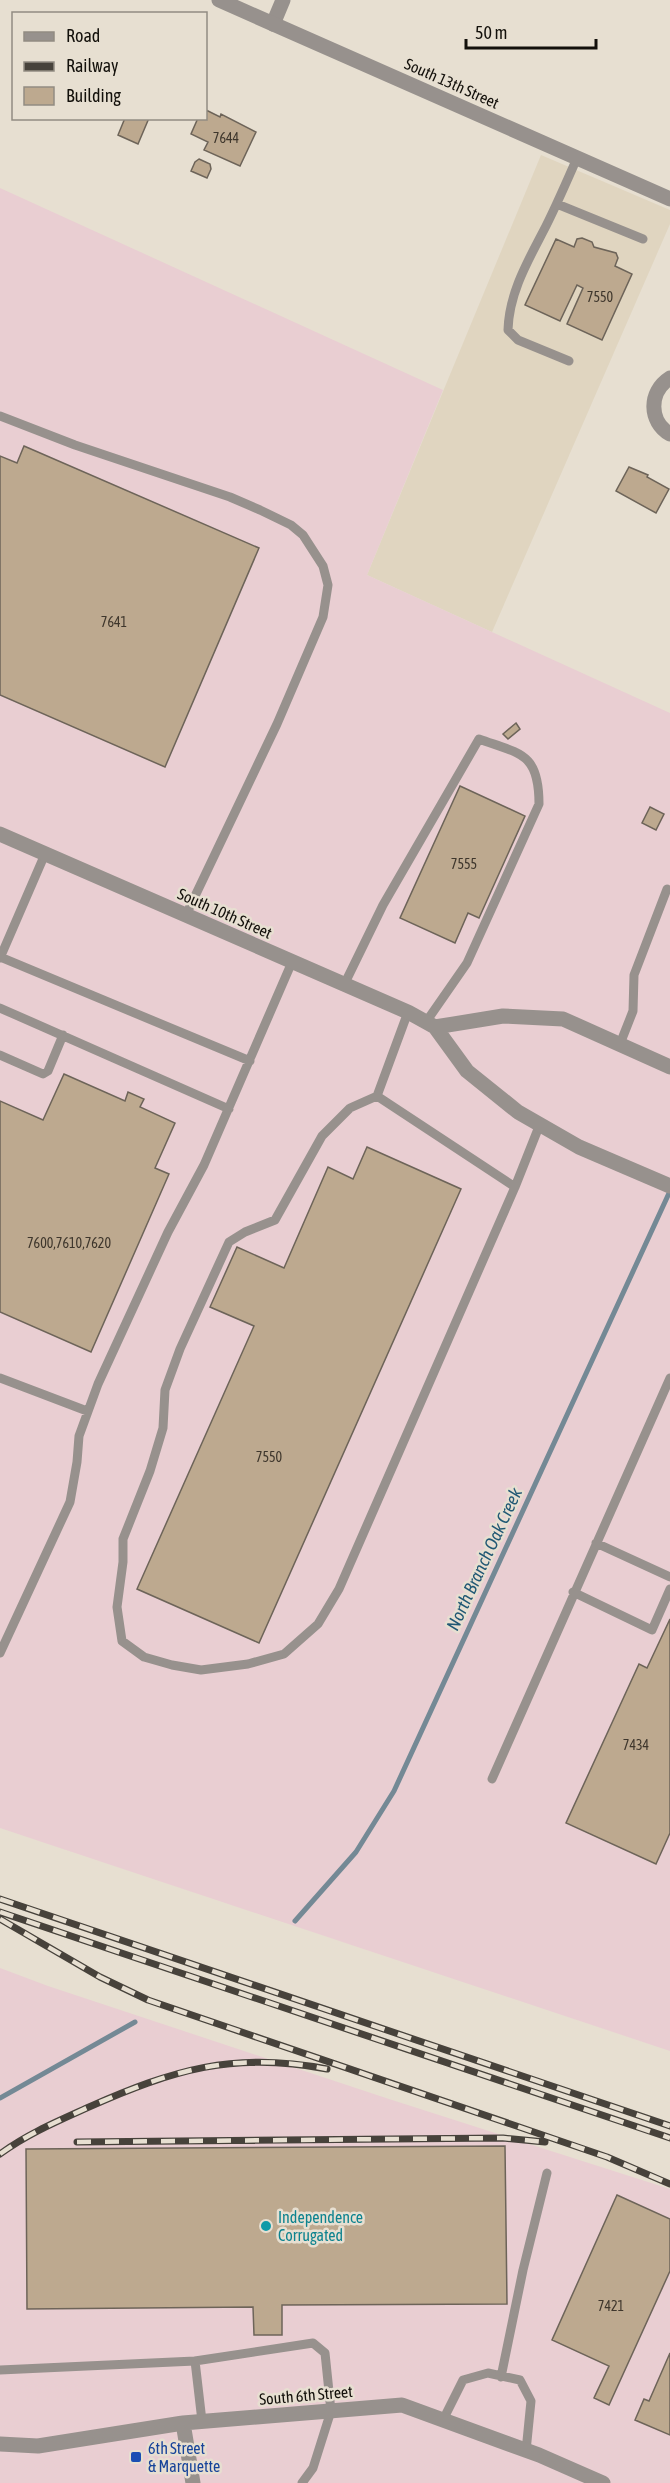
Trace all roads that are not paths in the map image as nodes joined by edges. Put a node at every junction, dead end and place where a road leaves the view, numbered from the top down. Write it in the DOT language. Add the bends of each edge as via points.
graph roads {
  1 [pos="219,0"];
  2 [pos="283,0"];
  3 [pos="273,24"];
  4 [pos="577,158"];
  5 [pos="670,199"];
  6 [pos="557,204"];
  7 [pos="643,239"];
  8 [pos="569,362"];
  9 [pos="670,378"];
  10 [pos="0,417"];
  11 [pos="670,434"];
  12 [pos="0,834"];
  13 [pos="45,854"];
  14 [pos="667,889"];
  15 [pos="186,915"];
  16 [pos="0,958"];
  17 [pos="292,962"];
  18 [pos="344,985"];
  19 [pos="0,1008"];
  20 [pos="408,1012"];
  21 [pos="431,1025"];
  22 [pos="63,1035"];
  23 [pos="620,1044"];
  24 [pos="0,1055"];
  25 [pos="250,1061"];
  26 [pos="670,1067"];
  27 [pos="377,1096"];
  28 [pos="229,1109"];
  29 [pos="540,1125"];
  30 [pos="665,1184"];
  31 [pos="515,1187"];
  32 [pos="0,1378"];
  33 [pos="670,1378"];
  34 [pos="87,1411"];
  35 [pos="596,1543"];
  36 [pos="670,1577"];
  37 [pos="670,1589"];
  38 [pos="573,1592"];
  39 [pos="0,1653"];
  40 [pos="492,1779"];
  41 [pos="547,2173"];
  42 [pos="195,2361"];
  43 [pos="0,2370"];
  44 [pos="501,2377"];
  45 [pos="331,2411"];
  46 [pos="443,2420"];
  47 [pos="202,2421"];
  48 [pos="183,2423"];
  49 [pos="0,2444"];
  50 [pos="526,2451"];
  51 [pos="599,2482"];
  52 [pos="193,2483"];
  53 [pos="302,2483"];
  1 -- 3 [label="street, South 13th Street"];
  2 -- 3 [label="street"];
  3 -- 4 [label="street, South 13th Street"];
  4 -- 5 [label="street, South 13th Street"];
  4 -- 6 [label="lane"];
  6 -- 7 [label="lane"];
  6 -- 8 [label="lane" via="510,304 508,330 518,340"];
  9 -- 11 [label="street" via="660,387 654,406 659,426"];
  10 -- 15 [label="lane" via="260,510 303,534 323,566 328,585 323,617"];
  12 -- 13 [label="street, South 10th Street"];
  13 -- 15 [label="street, South 10th Street"];
  13 -- 16 [label="lane"];
  14 -- 23 [label="lane" via="634,975 633,1011"];
  15 -- 17 [label="street, South 10th Street"];
  16 -- 25 [label="lane"];
  17 -- 18 [label="street, South 10th Street"];
  17 -- 25 [label="lane"];
  18 -- 20 [label="street, South 10th Street"];
  18 -- 21 [label="lane" via="383,905 479,739 516,752 533,764 539,804 467,963"];
  19 -- 22 [label="lane"];
  20 -- 21 [label="street, South 10th Street"];
  20 -- 27 [label="lane"];
  21 -- 23 [label="street" via="503,1016 563,1019"];
  21 -- 29 [label="street, South 10th Street" via="467,1071"];
  22 -- 24 [label="lane" via="48,1071 43,1074"];
  22 -- 28 [label="lane"];
  23 -- 26 [label="street"];
  25 -- 28 [label="lane"];
  27 -- 31 [label="lane"];
  27 -- 31 [label="lane" via="350,1108 322,1136 275,1220 229,1242 180,1349 165,1390 163,1428 123,1539 117,1607 121,1630 123,1641 144,1657 201,1670 248,1664 284,1654 318,1624 339,1589"];
  28 -- 34 [label="lane"];
  29 -- 30 [label="street, South 10th Street" via="579,1147"];
  29 -- 31 [label="lane"];
  32 -- 34 [label="lane"];
  33 -- 35 [label="lane"];
  34 -- 39 [label="lane" via="79,1436 70,1502"];
  35 -- 36 [label="lane"];
  35 -- 38 [label="lane"];
  37 -- 38 [label="lane" via="652,1630"];
  38 -- 40 [label="lane"];
  41 -- 44 [label="lane"];
  42 -- 43 [label="lane"];
  42 -- 45 [label="lane" via="313,2343 325,2353"];
  42 -- 47 [label="lane"];
  44 -- 46 [label="lane" via="488,2373 463,2380"];
  44 -- 50 [label="lane" via="520,2380 531,2401"];
  45 -- 46 [label="street, South 6th Street" via="402,2405"];
  45 -- 47 [label="street, South 6th Street"];
  45 -- 53 [label="lane" via="313,2468"];
  46 -- 50 [label="street, South 6th Street"];
  47 -- 48 [label="street, South 6th Street"];
  48 -- 49 [label="street, South 6th Street" via="38,2446"];
  48 -- 52 [label="street"];
  50 -- 51 [label="street, South 6th Street"];
}
